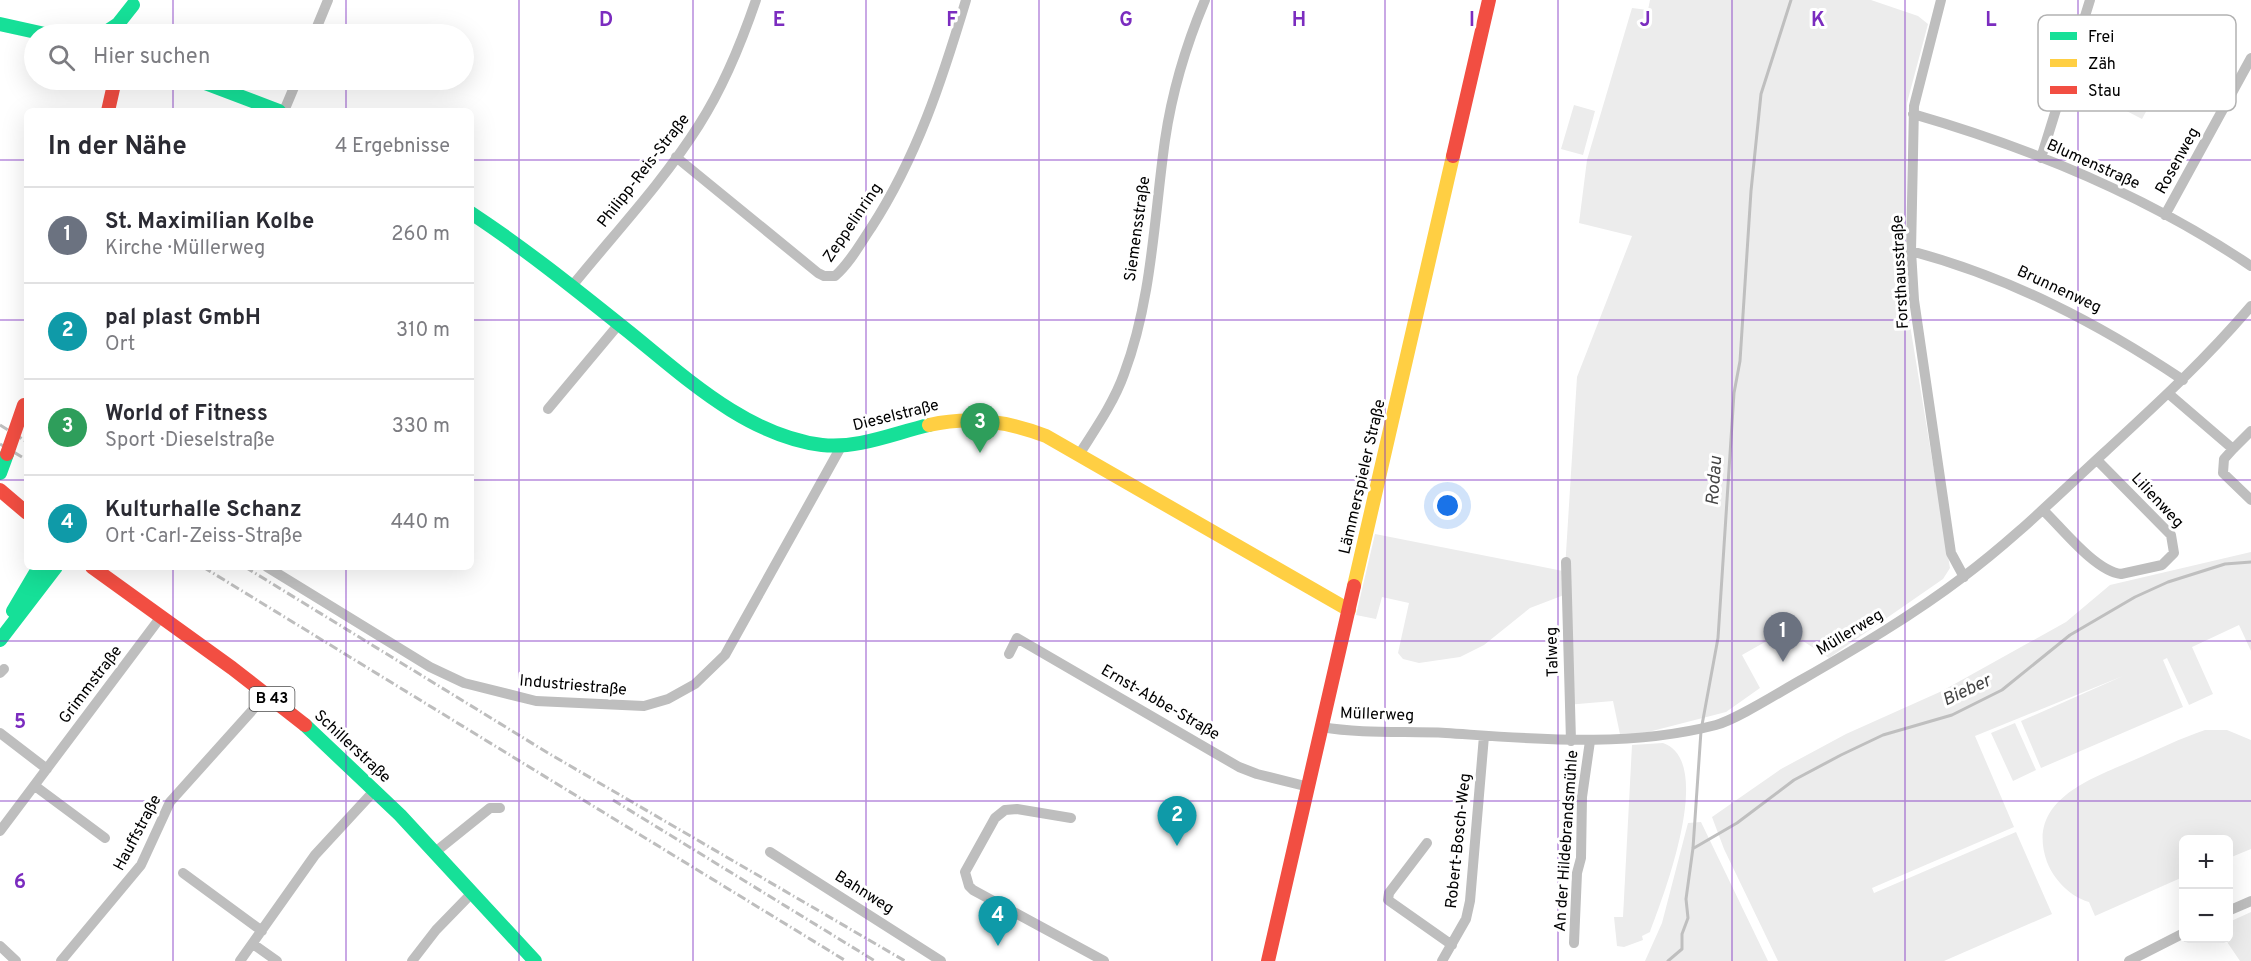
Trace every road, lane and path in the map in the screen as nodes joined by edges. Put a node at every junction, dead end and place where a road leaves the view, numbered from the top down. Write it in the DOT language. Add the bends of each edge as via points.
graph roads {
  1 [pos="328,0"];
  2 [pos="756,0"];
  3 [pos="966,0"];
  4 [pos="1204,0"];
  5 [pos="1489,0"];
  6 [pos="1941,0"];
  7 [pos="2090,0"];
  8 [pos="134,2"];
  9 [pos="2085,15"];
  10 [pos="0,24"];
  11 [pos="118,24"];
  12 [pos="128,24"];
  13 [pos="318,24"];
  14 [pos="24,29"];
  15 [pos="2251,58"];
  16 [pos="2236,85"];
  17 [pos="113,90"];
  18 [pos="121,90"];
  19 [pos="223,90"];
  20 [pos="293,90"];
  21 [pos="109,108"];
  22 [pos="271,108"];
  23 [pos="285,108"];
  24 [pos="2056,111"];
  25 [pos="2222,111"];
  26 [pos="1913,114"];
  27 [pos="676,157"];
  28 [pos="2041,158"];
  29 [pos="474,215"];
  30 [pos="2165,215"];
  31 [pos="1911,251"];
  32 [pos="2251,266"];
  33 [pos="572,286"];
  34 [pos="2251,306"];
  35 [pos="619,324"];
  36 [pos="2183,380"];
  37 [pos="2169,394"];
  38 [pos="24,402"];
  39 [pos="548,410"];
  40 [pos="2251,431"];
  41 [pos="842,445"];
  42 [pos="2233,449"];
  43 [pos="1080,453"];
  44 [pos="2097,460"];
  45 [pos="0,472"];
  46 [pos="0,490"];
  47 [pos="2251,500"];
  48 [pos="24,510"];
  49 [pos="2043,510"];
  50 [pos="1566,562"];
  51 [pos="37,570"];
  52 [pos="54,570"];
  53 [pos="96,570"];
  54 [pos="272,570"];
  55 [pos="1964,577"];
  56 [pos="1349,610"];
  57 [pos="160,618"];
  58 [pos="0,629"];
  59 [pos="0,640"];
  60 [pos="1009,654"];
  61 [pos="267,695"];
  62 [pos="1322,727"];
  63 [pos="0,734"];
  64 [pos="1484,736"];
  65 [pos="1571,741"];
  66 [pos="1590,741"];
  67 [pos="47,769"];
  68 [pos="35,786"];
  69 [pos="1309,787"];
  70 [pos="375,790"];
  71 [pos="500,808"];
  72 [pos="1071,818"];
  73 [pos="0,831"];
  74 [pos="105,838"];
  75 [pos="1427,843"];
  76 [pos="770,852"];
  77 [pos="434,853"];
  78 [pos="183,873"];
  79 [pos="471,894"];
  80 [pos="2251,901"];
  81 [pos="2233,910"];
  82 [pos="262,931"];
  83 [pos="2179,936"];
  84 [pos="1574,943"];
  85 [pos="253,944"];
  86 [pos="1452,945"];
  87 [pos="0,946"];
  88 [pos="16,961"];
  89 [pos="61,961"];
  90 [pos="240,961"];
  91 [pos="277,961"];
  92 [pos="412,961"];
  93 [pos="535,961"];
  94 [pos="941,961"];
  95 [pos="1104,961"];
  96 [pos="1268,961"];
  97 [pos="1442,961"];
  98 [pos="2129,961"];
  1 -- 13 [label="street"];
  2 -- 27 [label="street, Philipp-Reis-Straße" via="723,83"];
  3 -- 27 [label="street, Zeppelinring" via="932,107 909,161 879,215 836,276 818,273"];
  4 -- 43 [label="street, Siemensstraße" via="1188,44 1171,113 1152,249 1133,345 1116,392"];
  5 -- 56 [label="main road, Lämmerspieler Straße"];
  6 -- 26 [label="street, Forsthausstraße"];
  7 -- 9 [label="street"];
  8 -- 11 [label="main road"];
  8 -- 12 [label="main road"];
  10 -- 14 [label="main road"];
  15 -- 16 [label="street, Rosenweg"];
  17 -- 21 [label="main road"];
  18 -- 21 [label="main road"];
  19 -- 22 [label="main road"];
  20 -- 23 [label="street"];
  24 -- 28 [label="street"];
  25 -- 30 [label="street, Rosenweg"];
  26 -- 28 [label="street, Blumenstraße"];
  26 -- 31 [label="street, Forsthausstraße"];
  27 -- 33 [label="street, Philipp-Reis-Straße"];
  28 -- 30 [label="street, Blumenstraße"];
  29 -- 33 [label="main road, Dieselstraße"];
  30 -- 32 [label="street, Blumenstraße"];
  31 -- 36 [label="street, Brunnenweg" via="1972,268 2056,304 2106,329"];
  31 -- 55 [label="street, Forsthausstraße" via="1914,300 1951,553"];
  33 -- 35 [label="main road, Dieselstraße"];
  34 -- 36 [label="street, Müllerweg"];
  35 -- 39 [label="street"];
  35 -- 41 [label="main road, Dieselstraße" via="683,376 752,421 807,442"];
  36 -- 37 [label="street, Müllerweg"];
  37 -- 42 [label="street"];
  37 -- 44 [label="street, Müllerweg"];
  38 -- 45 [label="main road, bridge"];
  40 -- 42 [label="street"];
  41 -- 43 [label="main road, Dieselstraße" via="871,442 929,424 971,419 1024,427"];
  41 -- 54 [label="street, Industriestraße" via="725,655 695,684 668,699 644,706 536,701 464,683 430,667"];
  42 -- 47 [label="street" via="2224,459 2223,473"];
  43 -- 56 [label="main road, Dieselstraße"];
  44 -- 49 [label="street, Müllerweg"];
  44 -- 49 [label="street, Lilienweg" via="2171,535 2174,553 2166,562 2114,573 2098,564"];
  46 -- 48 [label="main road"];
  49 -- 55 [label="street, Müllerweg"];
  50 -- 65 [label="street, Talweg"];
  51 -- 58 [label="main road"];
  52 -- 59 [label="main road"];
  53 -- 57 [label="main road, Schillerstraße / B 43"];
  55 -- 66 [label="street, Müllerweg" via="1811,674 1717,725"];
  56 -- 62 [label="main road, Lämmerspieler Straße"];
  57 -- 61 [label="main road, Schillerstraße / B 43"];
  57 -- 67 [label="street, Grimmstraße"];
  60 -- 69 [label="street, Ernst-Abbe-Straße" via="1017,638 1239,766"];
  61 -- 70 [label="main road, Schillerstraße / B 43"];
  61 -- 89 [label="street, Hauffstraße" via="170,802 141,865"];
  62 -- 64 [label="street, Müllerweg"];
  62 -- 69 [label="main road, Lämmerspieler Straße"];
  63 -- 67 [label="street"];
  64 -- 65 [label="street, Müllerweg"];
  64 -- 86 [label="street, Robert-Bosch-Weg" via="1472,892 1466,919"];
  65 -- 66 [label="street, Müllerweg"];
  66 -- 84 [label="street, An der Hildebrandsmühle" via="1582,797"];
  67 -- 68 [label="street, Grimmstraße"];
  68 -- 73 [label="street, Grimmstraße"];
  68 -- 74 [label="street"];
  69 -- 96 [label="main road, Lämmerspieler Straße"];
  70 -- 77 [label="main road, Schillerstraße / B 43"];
  70 -- 82 [label="street" via="315,855"];
  71 -- 77 [label="street" via="490,808"];
  72 -- 95 [label="street" via="1005,810 993,822 965,872 973,890"];
  75 -- 86 [label="street, Robert-Bosch-Weg" via="1389,893 1388,900"];
  76 -- 94 [label="street, Bahnweg"];
  77 -- 79 [label="main road, Schillerstraße / B 43"];
  78 -- 82 [label="street"];
  79 -- 92 [label="street"];
  79 -- 93 [label="main road, Schillerstraße / B 43"];
  80 -- 81 [label="street"];
  82 -- 85 [label="street"];
  83 -- 98 [label="street"];
  85 -- 90 [label="street"];
  85 -- 91 [label="street"];
  86 -- 97 [label="street, Robert-Bosch-Weg"];
  87 -- 88 [label="street"];
}
